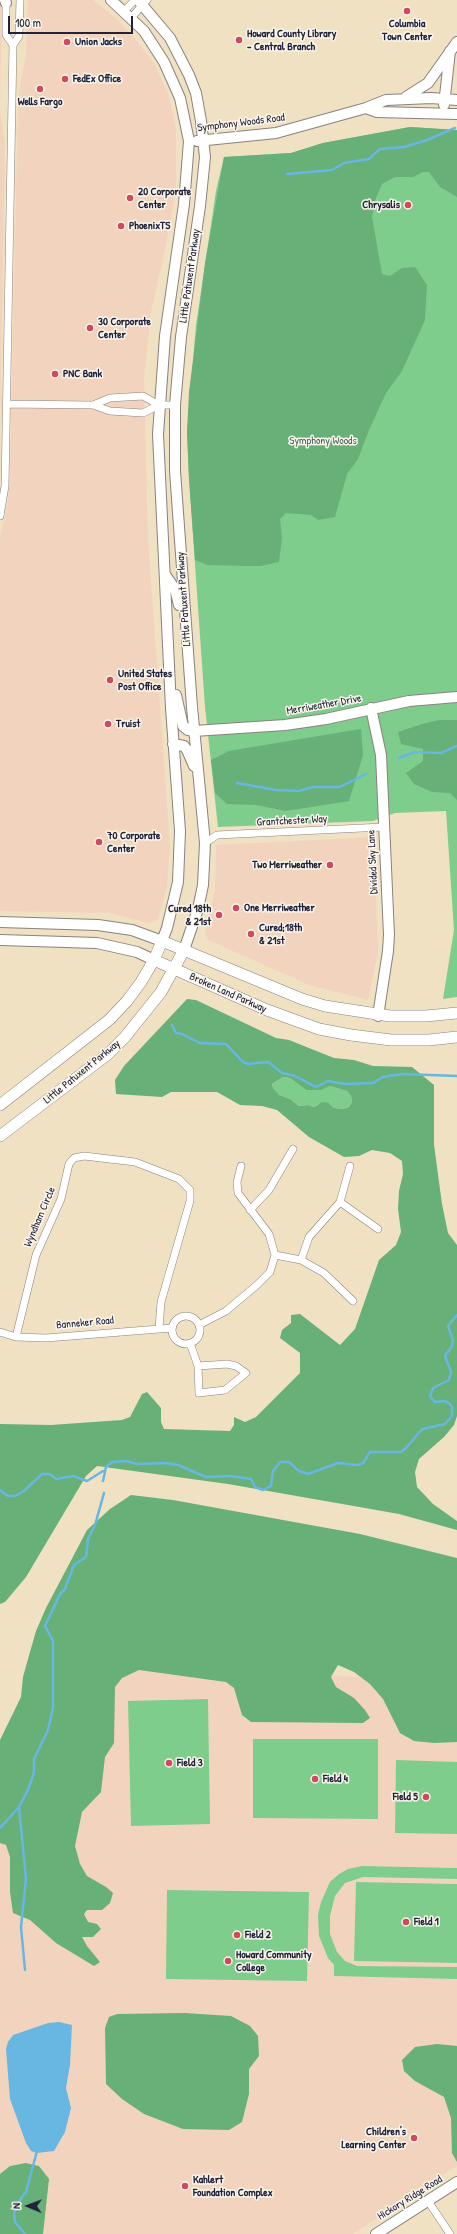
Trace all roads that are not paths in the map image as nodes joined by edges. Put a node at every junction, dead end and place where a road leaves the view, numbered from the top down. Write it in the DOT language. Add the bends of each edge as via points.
graph roads {
  1 [pos="20,0"];
  2 [pos="112,0"];
  3 [pos="6,1"];
  4 [pos="141,1"];
  5 [pos="127,15"];
  6 [pos="13,45"];
  7 [pos="453,46"];
  8 [pos="400,99"];
  9 [pos="444,99"];
  10 [pos="457,100"];
  11 [pos="366,108"];
  12 [pos="443,112"];
  13 [pos="457,114"];
  14 [pos="204,140"];
  15 [pos="189,141"];
  16 [pos="7,404"];
  17 [pos="93,405"];
  18 [pos="159,405"];
  19 [pos="175,405"];
  20 [pos="0,516"];
  21 [pos="165,560"];
  22 [pos="183,573"];
  23 [pos="166,576"];
  24 [pos="170,670"];
  25 [pos="189,670"];
  26 [pos="457,697"];
  27 [pos="371,708"];
  28 [pos="194,731"];
  29 [pos="173,744"];
  30 [pos="201,796"];
  31 [pos="383,827"];
  32 [pos="205,843"];
  33 [pos="0,922"];
  34 [pos="0,940"];
  35 [pos="162,941"];
  36 [pos="184,950"];
  37 [pos="154,960"];
  38 [pos="175,969"];
  39 [pos="457,1013"];
  40 [pos="378,1016"];
  41 [pos="457,1037"];
  42 [pos="0,1105"];
  43 [pos="0,1136"];
  44 [pos="293,1149"];
  45 [pos="241,1166"];
  46 [pos="350,1166"];
  47 [pos="340,1202"];
  48 [pos="250,1210"];
  49 [pos="378,1229"];
  50 [pos="275,1255"];
  51 [pos="301,1260"];
  52 [pos="353,1301"];
  53 [pos="199,1325"];
  54 [pos="159,1328"];
  55 [pos="172,1328"];
  56 [pos="0,1332"];
  57 [pos="16,1337"];
  58 [pos="190,1343"];
  59 [pos="198,1366"];
  60 [pos="457,2182"];
  61 [pos="428,2201"];
  62 [pos="376,2234"];
  63 [pos="450,2234"];
  1 -- 6 [label="street" via="18,36"];
  2 -- 5 [label="main road, Little Patuxent Parkway"];
  3 -- 6 [label="street" via="6,36"];
  4 -- 5 [label="street"];
  4 -- 14 [label="main road, Little Patuxent Parkway" via="170,38 186,69 196,93"];
  5 -- 15 [label="main road, Little Patuxent Parkway" via="155,47 174,81 187,123"];
  6 -- 16 [label="street"];
  7 -- 8 [label="main road" via="428,83"];
  7 -- 9 [label="main road"];
  8 -- 9 [label="main road, Symphony Woods Road"];
  8 -- 11 [label="main road, Symphony Woods Road" via="376,103"];
  9 -- 10 [label="main road, Symphony Woods Road"];
  9 -- 12 [label="main road"];
  11 -- 12 [label="main road, Symphony Woods Road" via="392,113"];
  11 -- 14 [label="main road, Symphony Woods Road" via="276,133"];
  12 -- 13 [label="main road, Symphony Woods Road"];
  14 -- 15 [label="main road, Symphony Woods Road"];
  14 -- 19 [label="main road, Little Patuxent Parkway" via="205,157 200,206 181,337"];
  15 -- 18 [label="main road, Little Patuxent Parkway" via="184,204 165,336"];
  16 -- 17 [label="street"];
  16 -- 20 [label="street" via="5,486"];
  17 -- 18 [label="street" via="110,411 143,413"];
  17 -- 18 [label="street" via="110,398 143,396"];
  18 -- 19 [label="street"];
  18 -- 21 [label="main road, Little Patuxent Parkway" via="158,470"];
  19 -- 22 [label="main road, Little Patuxent Parkway" via="175,471"];
  21 -- 22 [label="main road" via="175,572"];
  21 -- 23 [label="main road, Little Patuxent Parkway"];
  22 -- 25 [label="main road, Little Patuxent Parkway"];
  23 -- 24 [label="main road, Little Patuxent Parkway"];
  23 -- 25 [label="main road" via="178,595"];
  24 -- 28 [label="main road" via="182,722 188,730"];
  24 -- 29 [label="main road, Little Patuxent Parkway"];
  25 -- 28 [label="main road, Little Patuxent Parkway"];
  26 -- 27 [label="main road, Merriweather Drive" via="417,700"];
  27 -- 28 [label="main road, Merriweather Drive" via="326,719 284,725"];
  27 -- 31 [label="main road, Divided Sky Lane" via="381,755"];
  28 -- 30 [label="main road, Little Patuxent Parkway"];
  29 -- 30 [label="main road" via="184,746 191,755"];
  29 -- 35 [label="main road, Little Patuxent Parkway" via="180,854 174,902"];
  30 -- 32 [label="main road, Little Patuxent Parkway"];
  31 -- 32 [label="street, Grantchester Way" via="217,835"];
  31 -- 40 [label="main road, Divided Sky Lane" via="389,935"];
  32 -- 36 [label="main road, Little Patuxent Parkway" via="199,903"];
  33 -- 35 [label="main road, Broken Land Parkway" via="98,925 132,930"];
  34 -- 37 [label="main road, Broken Land Parkway" via="97,943 132,950"];
  35 -- 36 [label="main road, Broken Land Parkway"];
  35 -- 37 [label="main road, Little Patuxent Parkway"];
  36 -- 38 [label="main road, Little Patuxent Parkway"];
  36 -- 40 [label="main road, Broken Land Parkway" via="302,999"];
  37 -- 38 [label="main road, Broken Land Parkway"];
  37 -- 42 [label="main road, Little Patuxent Parkway" via="127,1001 109,1020"];
  38 -- 41 [label="main road, Broken Land Parkway" via="267,1010 319,1029 391,1040"];
  38 -- 43 [label="main road, Little Patuxent Parkway" via="145,1015 108,1054"];
  39 -- 40 [label="main road, Broken Land Parkway"];
  44 -- 48 [label="street" via="270,1190"];
  45 -- 48 [label="street" via="237,1182 238,1193"];
  46 -- 47 [label="street"];
  47 -- 49 [label="street"];
  47 -- 51 [label="street" via="309,1237"];
  48 -- 50 [label="street" via="269,1234"];
  50 -- 51 [label="street"];
  50 -- 53 [label="street" via="270,1272 257,1285 226,1311"];
  51 -- 52 [label="street" via="324,1273"];
  53 -- 55 [label="street" via="193,1318 185,1316 176,1320"];
  53 -- 58 [label="street" via="198,1336"];
  54 -- 55 [label="street, Banneker Road"];
  54 -- 57 [label="street, Banneker Road" via="46,1338"];
  54 -- 57 [label="street, Wyndham Circle" via="161,1302 190,1201 190,1190 179,1179 135,1162 79,1156 69,1164 61,1199 40,1242"];
  55 -- 58 [label="street" via="172,1334 178,1342"];
  56 -- 57 [label="street, Banneker Road"];
  58 -- 59 [label="street"];
  59 -- 59 [label="street" via="199,1393 225,1390 246,1373 236,1366 227,1364"];
  60 -- 61 [label="main road, Hickory Ridge Road"];
  61 -- 62 [label="main road, Hickory Ridge Road"];
  61 -- 63 [label="street"];
}
